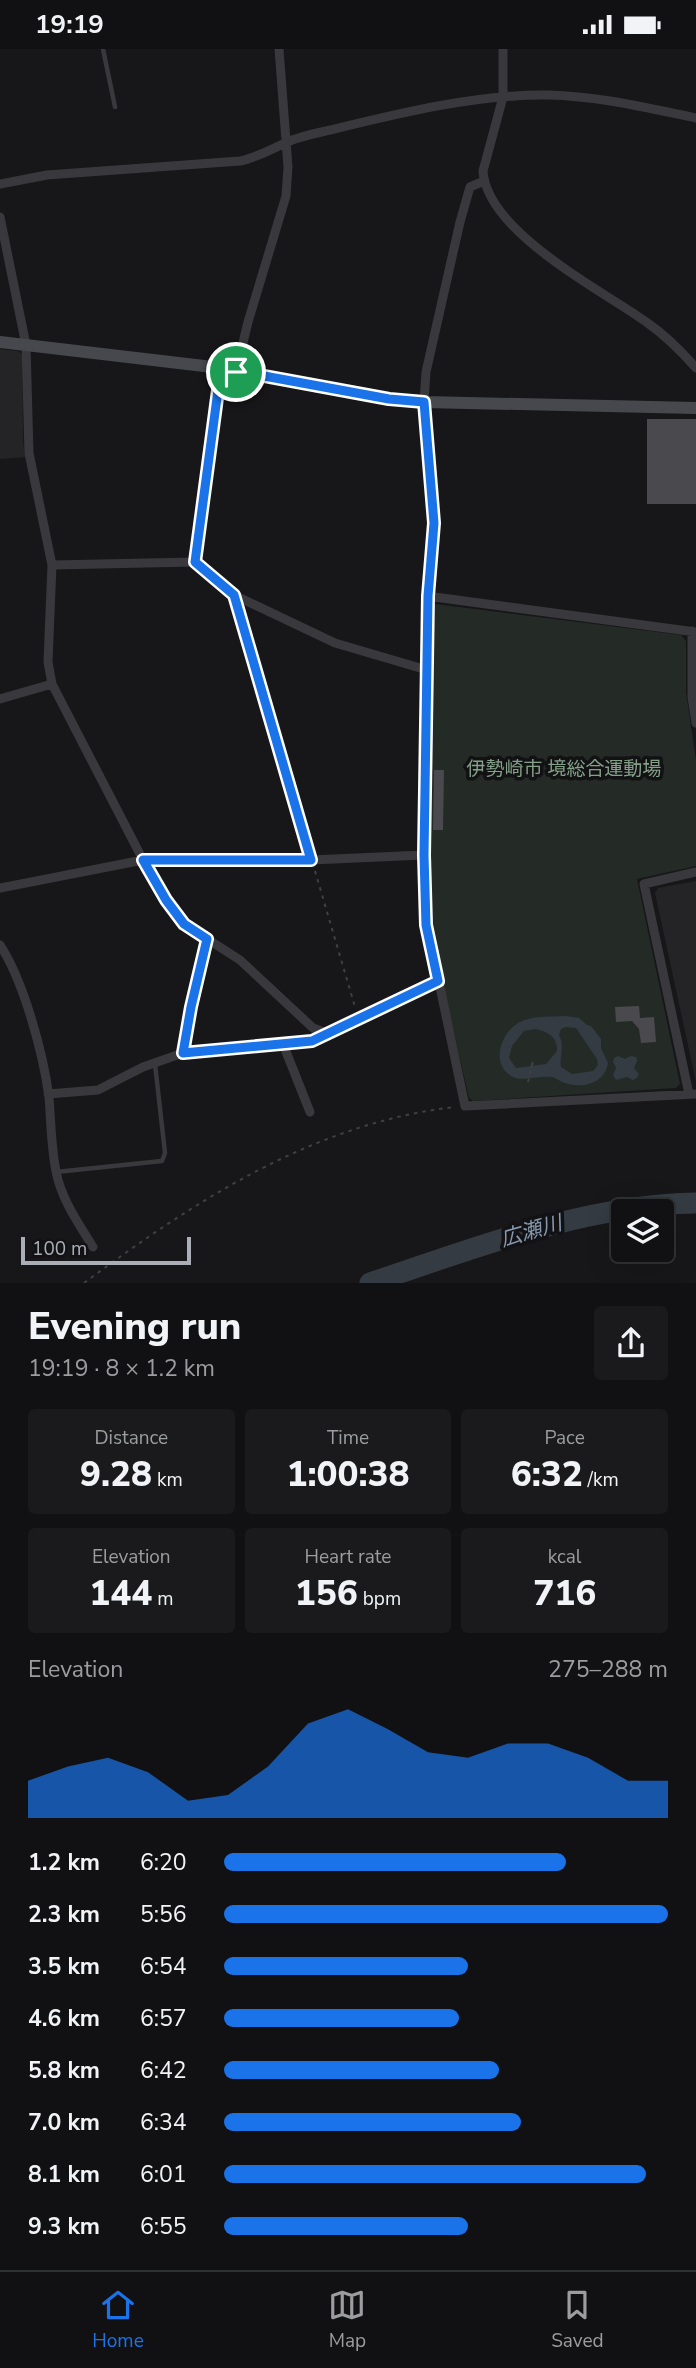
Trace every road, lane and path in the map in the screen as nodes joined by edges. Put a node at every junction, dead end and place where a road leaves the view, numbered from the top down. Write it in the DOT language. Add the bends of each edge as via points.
graph roads {
  1 [pos="103,49"];
  2 [pos="279,49"];
  3 [pos="503,49"];
  4 [pos="503,97"];
  5 [pos="114,107"];
  6 [pos="696,118"];
  7 [pos="286,143"];
  8 [pos="484,181"];
  9 [pos="0,184"];
  10 [pos="0,217"];
  11 [pos="0,342"];
  12 [pos="26,345"];
  13 [pos="221,368"];
  14 [pos="696,368"];
  15 [pos="236,372"];
  16 [pos="424,402"];
  17 [pos="696,408"];
  18 [pos="195,562"];
  19 [pos="52,565"];
  20 [pos="234,595"];
  21 [pos="428,596"];
  22 [pos="694,631"];
  23 [pos="427,670"];
  24 [pos="52,684"];
  25 [pos="0,699"];
  26 [pos="696,723"];
  27 [pos="424,855"];
  28 [pos="143,860"];
  29 [pos="311,860"];
  30 [pos="696,872"];
  31 [pos="0,888"];
  32 [pos="207,939"];
  33 [pos="0,945"];
  34 [pos="438,981"];
  35 [pos="359,1018"];
  36 [pos="326,1033"];
  37 [pos="283,1044"];
  38 [pos="183,1053"];
  39 [pos="155,1063"];
  40 [pos="530,1073"];
  41 [pos="528,1082"];
  42 [pos="48,1094"];
  43 [pos="692,1094"];
  44 [pos="465,1105"];
  45 [pos="310,1112"];
  46 [pos="56,1172"];
  47 [pos="93,1247"];
  48 [pos="84,1283"];
  1 -- 5 [label="lane"];
  2 -- 7 [label="street"];
  3 -- 4 [label="street"];
  4 -- 6 [label="street" via="548,95"];
  4 -- 7 [label="street" via="408,112"];
  4 -- 8 [label="street"];
  7 -- 9 [label="street" via="240,161 47,175"];
  7 -- 15 [label="street" via="286,195"];
  8 -- 14 [label="street" via="499,208 544,255 651,325"];
  8 -- 16 [label="street" via="470,187 460,222 426,372"];
  10 -- 12 [label="street"];
  11 -- 12 [label="street"];
  12 -- 13 [label="street"];
  12 -- 19 [label="street" via="29,453"];
  13 -- 15 [label="street"];
  13 -- 18 [label="street"];
  15 -- 16 [label="street"];
  16 -- 17 [label="street"];
  16 -- 21 [label="street" via="434,523"];
  18 -- 19 [label="street"];
  18 -- 20 [label="street"];
  19 -- 24 [label="street" via="48,662"];
  20 -- 23 [label="street" via="335,643"];
  20 -- 29 [label="street"];
  21 -- 22 [label="street"];
  21 -- 23 [label="street"];
  22 -- 26 [label="street"];
  23 -- 27 [label="street"];
  24 -- 25 [label="street"];
  24 -- 28 [label="street"];
  27 -- 29 [label="street"];
  27 -- 34 [label="street" via="426,925"];
  28 -- 29 [label="street"];
  28 -- 31 [label="street"];
  28 -- 32 [label="street" via="184,924"];
  29 -- 35 [label="path"];
  30 -- 43 [label="street" via="643,884"];
  32 -- 36 [label="street" via="240,960 313,1028"];
  32 -- 38 [label="street"];
  33 -- 42 [label="street" via="40,1047"];
  34 -- 35 [label="street"];
  34 -- 44 [label="street"];
  35 -- 36 [label="street"];
  36 -- 37 [label="street" via="312,1041"];
  37 -- 38 [label="street"];
  37 -- 45 [label="street"];
  38 -- 39 [label="street"];
  39 -- 42 [label="street" via="98,1090"];
  39 -- 46 [label="lane" via="165,1153 162,1161"];
  40 -- 41 [label="path" via="533,1061"];
  42 -- 46 [label="street"];
  43 -- 44 [label="street"];
  44 -- 48 [label="path" via="387,1120 326,1139 264,1166 189,1209"];
  46 -- 47 [label="street"];
}
